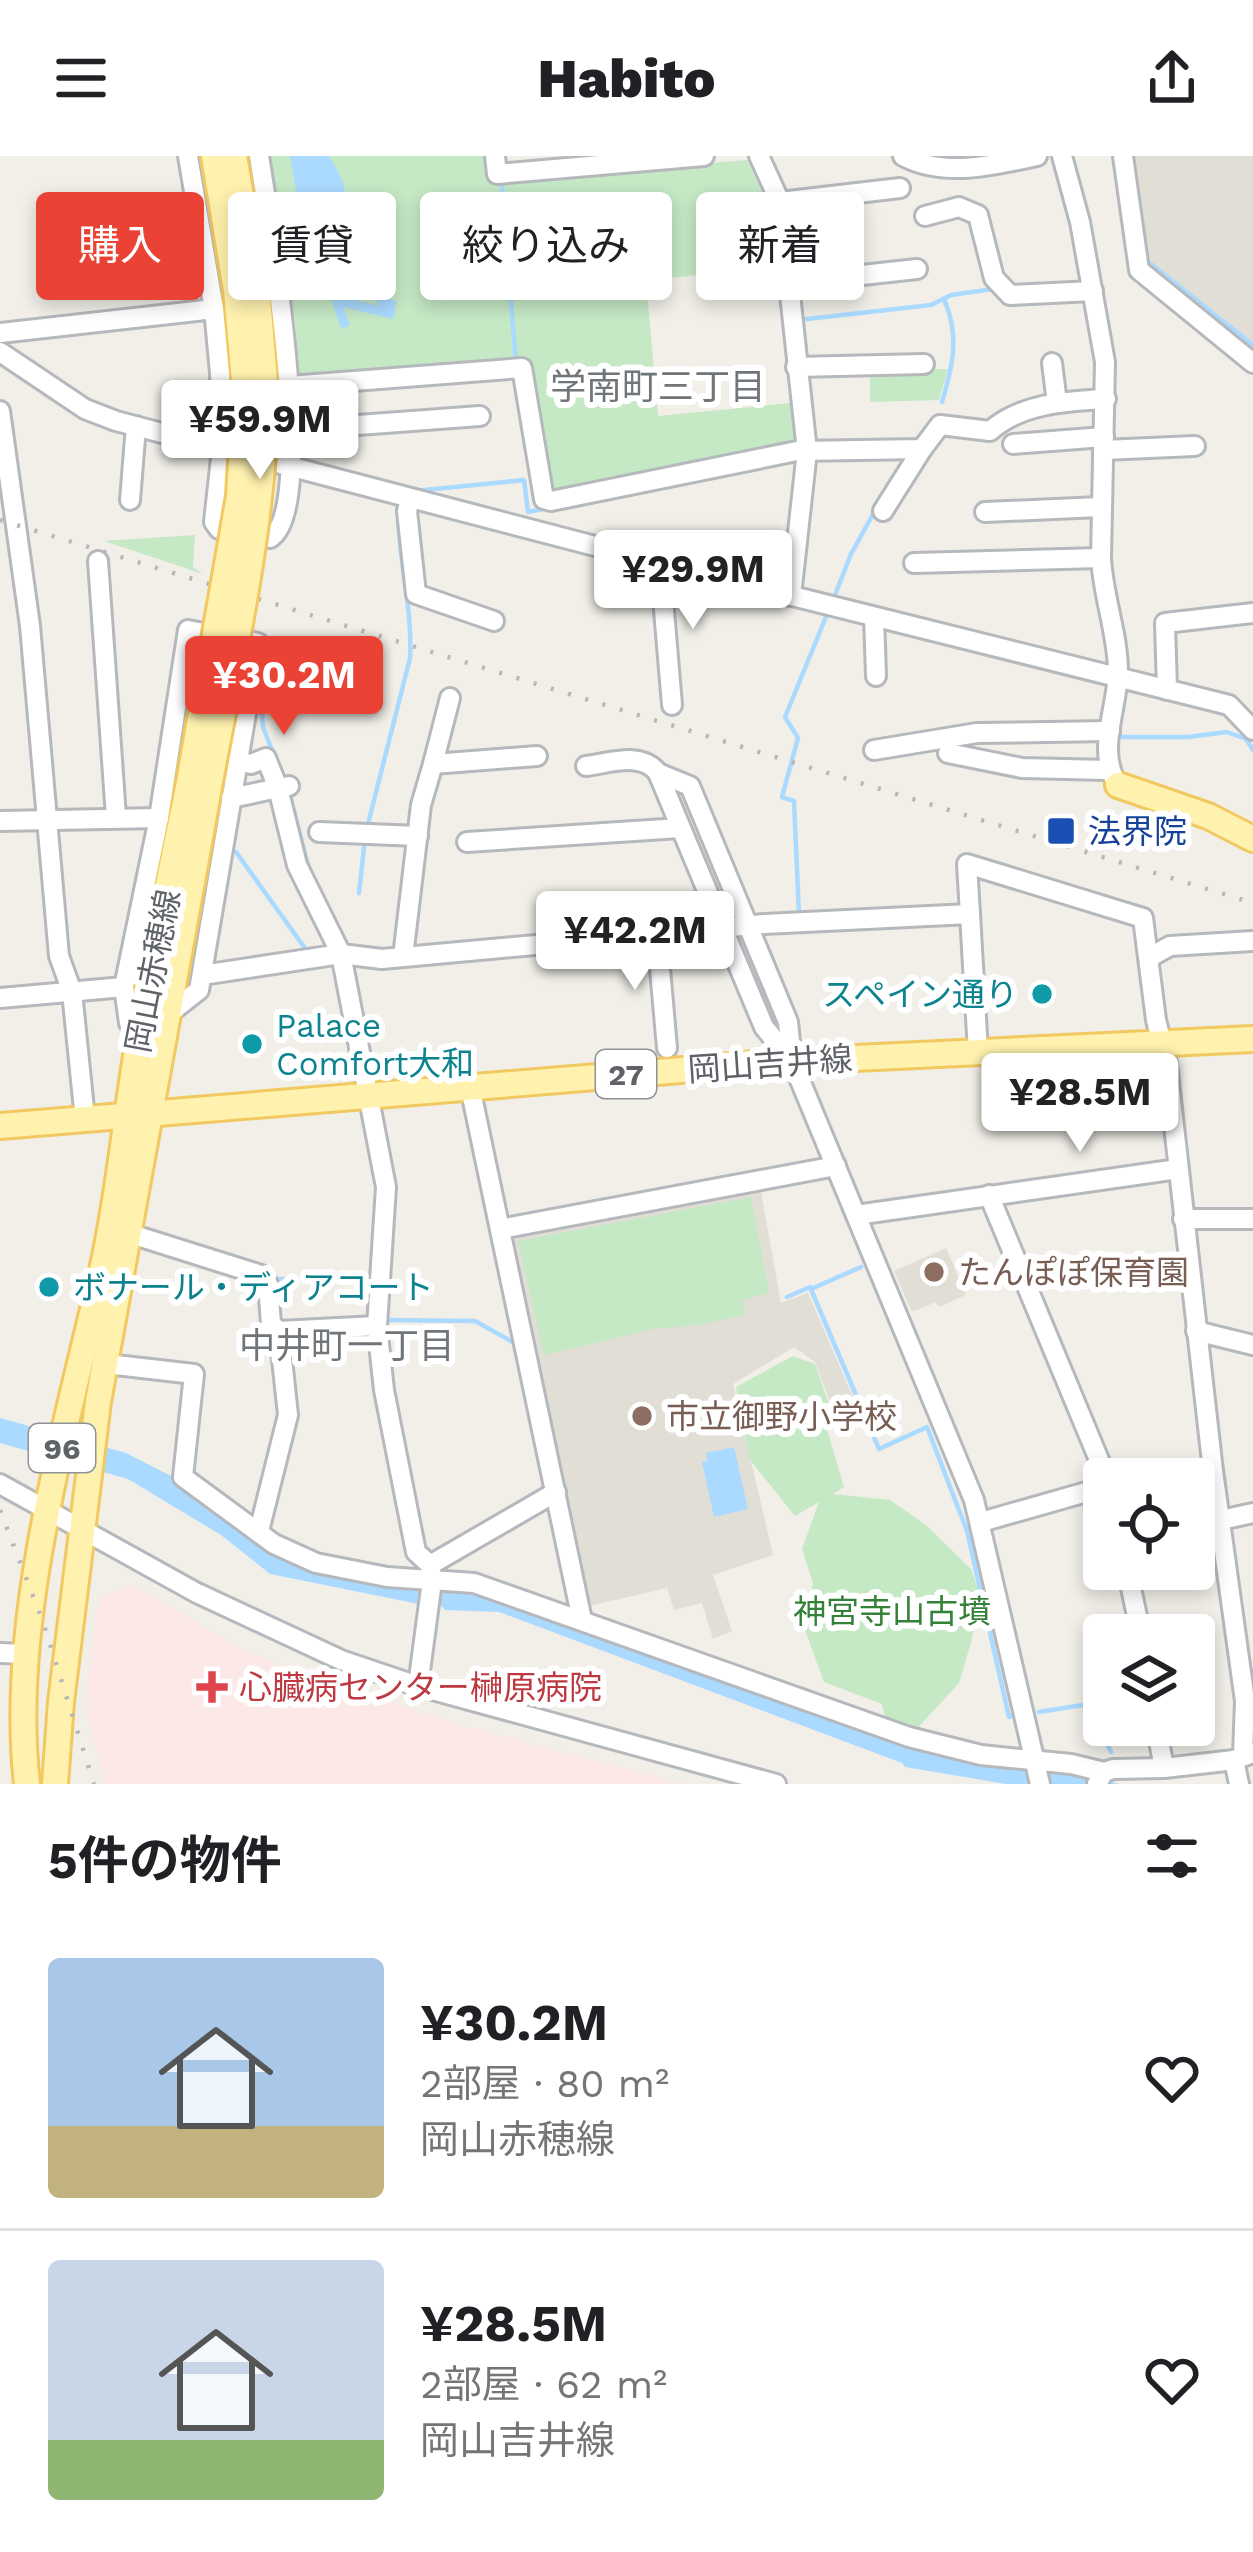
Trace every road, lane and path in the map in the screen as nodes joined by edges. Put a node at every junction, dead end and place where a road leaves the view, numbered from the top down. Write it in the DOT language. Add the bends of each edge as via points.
graph roads {
  1 [pos="188,156"];
  2 [pos="214,156"];
  3 [pos="234,156"];
  4 [pos="259,156"];
  5 [pos="704,156"];
  6 [pos="759,156"];
  7 [pos="903,156"];
  8 [pos="1037,156"];
  9 [pos="1062,156"];
  10 [pos="1123,156"];
  11 [pos="976,162"];
  12 [pos="499,168"];
  13 [pos="900,188"];
  14 [pos="775,192"];
  15 [pos="864,192"];
  16 [pos="926,216"];
  17 [pos="917,269"];
  18 [pos="864,275"];
  19 [pos="1087,291"];
  20 [pos="790,300"];
  21 [pos="214,309"];
  22 [pos="0,333"];
  23 [pos="0,352"];
  24 [pos="1052,363"];
  25 [pos="1253,363"];
  26 [pos="924,364"];
  27 [pos="796,367"];
  28 [pos="267,390"];
  29 [pos="1100,400"];
  30 [pos="1057,403"];
  31 [pos="945,405"];
  32 [pos="0,411"];
  33 [pos="479,416"];
  34 [pos="940,425"];
  35 [pos="136,426"];
  36 [pos="290,430"];
  37 [pos="2,438"];
  38 [pos="1100,441"];
  39 [pos="1013,444"];
  40 [pos="1195,446"];
  41 [pos="922,448"];
  42 [pos="221,449"];
  43 [pos="802,451"];
  44 [pos="289,466"];
  45 [pos="410,499"];
  46 [pos="130,500"];
  47 [pos="1100,507"];
  48 [pos="883,511"];
  49 [pos="986,512"];
  50 [pos="1101,558"];
  51 [pos="98,561"];
  52 [pos="660,563"];
  53 [pos="914,563"];
  54 [pos="791,596"];
  55 [pos="1253,613"];
  56 [pos="874,617"];
  57 [pos="494,621"];
  58 [pos="876,676"];
  59 [pos="1118,678"];
  60 [pos="1167,690"];
  61 [pos="450,698"];
  62 [pos="672,705"];
  63 [pos="1251,725"];
  64 [pos="1110,731"];
  65 [pos="874,750"];
  66 [pos="947,753"];
  67 [pos="537,756"];
  68 [pos="237,761"];
  69 [pos="433,764"];
  70 [pos="586,766"];
  71 [pos="658,773"];
  72 [pos="1113,777"];
  73 [pos="284,787"];
  74 [pos="210,789"];
  75 [pos="116,817"];
  76 [pos="159,818"];
  77 [pos="46,819"];
  78 [pos="0,821"];
  79 [pos="680,828"];
  80 [pos="319,832"];
  81 [pos="418,836"];
  82 [pos="1253,839"];
  83 [pos="714,841"];
  84 [pos="466,842"];
  85 [pos="689,851"];
  86 [pos="970,914"];
  87 [pos="749,926"];
  88 [pos="722,929"];
  89 [pos="657,934"];
  90 [pos="1253,941"];
  91 [pos="340,954"];
  92 [pos="403,957"];
  93 [pos="1150,957"];
  94 [pos="202,976"];
  95 [pos="124,987"];
  96 [pos="72,992"];
  97 [pos="0,998"];
  98 [pos="171,1012"];
  99 [pos="139,1036"];
  100 [pos="1253,1039"];
  101 [pos="1162,1043"];
  102 [pos="667,1048"];
  103 [pos="978,1052"];
  104 [pos="792,1061"];
  105 [pos="470,1087"];
  106 [pos="366,1096"];
  107 [pos="140,1114"];
  108 [pos="85,1119"];
  109 [pos="0,1126"];
  110 [pos="836,1166"];
  111 [pos="1178,1168"];
  112 [pos="989,1196"];
  113 [pos="856,1215"];
  114 [pos="1183,1220"];
  115 [pos="1253,1220"];
  116 [pos="500,1229"];
  117 [pos="131,1234"];
  118 [pos="377,1326"];
  119 [pos="1196,1330"];
  120 [pos="279,1331"];
  121 [pos="1253,1346"];
  122 [pos="107,1364"];
  123 [pos="1095,1458"];
  124 [pos="1211,1458"];
  125 [pos="1215,1483"];
  126 [pos="0,1484"];
  127 [pos="1083,1490"];
  128 [pos="556,1492"];
  129 [pos="49,1513"];
  130 [pos="1253,1513"];
  131 [pos="1221,1520"];
  132 [pos="981,1522"];
  133 [pos="259,1531"];
  134 [pos="82,1532"];
  135 [pos="431,1585"];
  136 [pos="582,1621"];
  137 [pos="13,1653"];
  138 [pos="418,1686"];
  139 [pos="1160,1746"];
  140 [pos="1243,1756"];
  141 [pos="1164,1768"];
  142 [pos="1037,1771"];
  143 [pos="1101,1777"];
  144 [pos="27,1784"];
  145 [pos="55,1784"];
  146 [pos="776,1784"];
  147 [pos="1239,1784"];
  1 -- 21 [label="street"];
  2 -- 28 [label="main road, 岡山赤穂線 / 96" via="236,290"];
  3 -- 28 [label="main road, 岡山赤穂線 / 96"];
  4 -- 28 [label="street" via="279,279"];
  5 -- 12 [label="street"];
  6 -- 14 [label="street"];
  7 -- 11 [label="street" via="944,168"];
  8 -- 11 [label="street"];
  9 -- 19 [label="street"];
  10 -- 25 [label="street" via="1138,270"];
  13 -- 15 [label="street"];
  16 -- 19 [label="street" via="958,207 978,215 994,278 1010,295"];
  17 -- 18 [label="street"];
  19 -- 29 [label="street"];
  20 -- 27 [label="street"];
  21 -- 22 [label="street"];
  21 -- 42 [label="street"];
  23 -- 35 [label="street" via="85,409"];
  24 -- 30 [label="street"];
  26 -- 27 [label="street"];
  27 -- 43 [label="street"];
  28 -- 36 [label="street"];
  28 -- 43 [label="street" via="522,368 544,499 551,501"];
  28 -- 74 [label="main road, 岡山赤穂線 / 96, bridge" via="260,498"];
  29 -- 30 [label="street"];
  29 -- 38 [label="street"];
  30 -- 34 [label="street" via="1010,413 990,431"];
  31 -- 34 [label="street"];
  32 -- 37 [label="street"];
  33 -- 36 [label="street"];
  34 -- 41 [label="street"];
  35 -- 42 [label="street"];
  35 -- 46 [label="street"];
  36 -- 44 [label="street"];
  37 -- 77 [label="street" via="30,626"];
  38 -- 39 [label="street"];
  38 -- 40 [label="street"];
  38 -- 47 [label="street"];
  41 -- 43 [label="street"];
  41 -- 48 [label="street"];
  42 -- 44 [label="street"];
  42 -- 44 [label="street" via="213,512 219,529 278,534"];
  43 -- 54 [label="street"];
  44 -- 45 [label="street"];
  45 -- 52 [label="street"];
  45 -- 57 [label="street" via="416,594"];
  47 -- 49 [label="street"];
  47 -- 50 [label="street"];
  50 -- 53 [label="street"];
  50 -- 59 [label="street"];
  51 -- 75 [label="street"];
  52 -- 54 [label="street"];
  52 -- 62 [label="street"];
  54 -- 56 [label="street"];
  55 -- 60 [label="street" via="1165,623"];
  56 -- 58 [label="street"];
  56 -- 59 [label="street"];
  59 -- 60 [label="street"];
  59 -- 64 [label="street"];
  60 -- 63 [label="street" via="1229,705"];
  61 -- 69 [label="street"];
  64 -- 65 [label="street" via="977,733"];
  64 -- 72 [label="street"];
  66 -- 72 [label="street"];
  67 -- 69 [label="street"];
  68 -- 73 [label="street" via="266,758"];
  68 -- 74 [label="street"];
  68 -- 76 [label="street" via="258,643 188,630"];
  69 -- 81 [label="street"];
  70 -- 71 [label="street" via="640,759"];
  71 -- 79 [label="street"];
  71 -- 83 [label="street" via="690,786"];
  72 -- 82 [label="main road"];
  73 -- 74 [label="street"];
  73 -- 91 [label="street" via="297,865"];
  74 -- 94 [label="street"];
  74 -- 98 [label="main road, 岡山赤穂線 / 96"];
  74 -- 99 [label="main road, 岡山赤穂線 / 96"];
  75 -- 76 [label="street"];
  75 -- 77 [label="street"];
  76 -- 95 [label="street"];
  77 -- 78 [label="street"];
  77 -- 96 [label="street" via="59,956"];
  79 -- 84 [label="street"];
  79 -- 85 [label="street"];
  80 -- 81 [label="street"];
  81 -- 92 [label="street"];
  83 -- 85 [label="street"];
  83 -- 87 [label="street"];
  85 -- 88 [label="street"];
  86 -- 87 [label="street"];
  86 -- 93 [label="street" via="967,864 1143,918"];
  86 -- 103 [label="street"];
  87 -- 88 [label="street"];
  87 -- 104 [label="street" via="788,1022"];
  88 -- 89 [label="street"];
  88 -- 104 [label="street" via="764,1027"];
  89 -- 92 [label="street"];
  89 -- 102 [label="street"];
  90 -- 93 [label="street" via="1170,946"];
  91 -- 92 [label="street"];
  91 -- 94 [label="street"];
  91 -- 106 [label="street"];
  93 -- 101 [label="street"];
  94 -- 98 [label="street" via="193,997"];
  95 -- 96 [label="street"];
  95 -- 99 [label="street"];
  96 -- 97 [label="street"];
  96 -- 108 [label="street"];
  98 -- 107 [label="main road, 岡山赤穂線 / 96"];
  99 -- 107 [label="main road, 岡山赤穂線 / 96"];
  100 -- 101 [label="main road, 岡山吉井線 / 27"];
  101 -- 103 [label="main road, 岡山吉井線 / 27"];
  101 -- 111 [label="street"];
  103 -- 104 [label="main road, 岡山吉井線 / 27"];
  104 -- 105 [label="main road, 岡山吉井線 / 27"];
  104 -- 110 [label="street"];
  105 -- 106 [label="main road, 岡山吉井線 / 27"];
  105 -- 116 [label="street"];
  106 -- 107 [label="main road, 岡山吉井線 / 27"];
  106 -- 118 [label="street" via="387,1196"];
  107 -- 108 [label="main road, 岡山吉井線 / 27"];
  107 -- 117 [label="main road, 岡山赤穂線 / 96"];
  107 -- 129 [label="main road, 岡山赤穂線 / 96"];
  108 -- 109 [label="main road, 岡山吉井線 / 27"];
  110 -- 113 [label="street"];
  110 -- 116 [label="street"];
  111 -- 112 [label="street"];
  111 -- 114 [label="street"];
  112 -- 113 [label="street"];
  112 -- 123 [label="street"];
  113 -- 132 [label="street"];
  114 -- 115 [label="street"];
  114 -- 119 [label="street"];
  116 -- 128 [label="street"];
  117 -- 120 [label="street" via="262,1275"];
  117 -- 122 [label="main road, 岡山赤穂線 / 96"];
  118 -- 120 [label="street"];
  118 -- 135 [label="street" via="416,1552"];
  119 -- 121 [label="street"];
  119 -- 124 [label="street"];
  120 -- 133 [label="street" via="288,1415"];
  122 -- 133 [label="street" via="194,1374 183,1477"];
  122 -- 134 [label="main road, 岡山赤穂線 / 96"];
  125 -- 131 [label="street"];
  126 -- 129 [label="street"];
  127 -- 132 [label="street"];
  128 -- 135 [label="street"];
  128 -- 136 [label="street"];
  129 -- 134 [label="street"];
  129 -- 137 [label="main road, 岡山赤穂線 / 96"];
  130 -- 131 [label="street"];
  131 -- 140 [label="street" via="1245,1701"];
  132 -- 142 [label="street"];
  133 -- 135 [label="street" via="316,1563"];
  134 -- 138 [label="street" via="268,1629"];
  134 -- 145 [label="main road, 岡山赤穂線 / 96"];
  135 -- 136 [label="street" via="474,1583"];
  135 -- 138 [label="street"];
  136 -- 142 [label="street" via="909,1737"];
  137 -- 144 [label="main road, 岡山赤穂線 / 96"];
  138 -- 146 [label="street"];
  139 -- 141 [label="street"];
  140 -- 141 [label="street"];
  140 -- 147 [label="street"];
  141 -- 143 [label="street" via="1113,1768"];
  142 -- 143 [label="street" via="1071,1764"];
}
